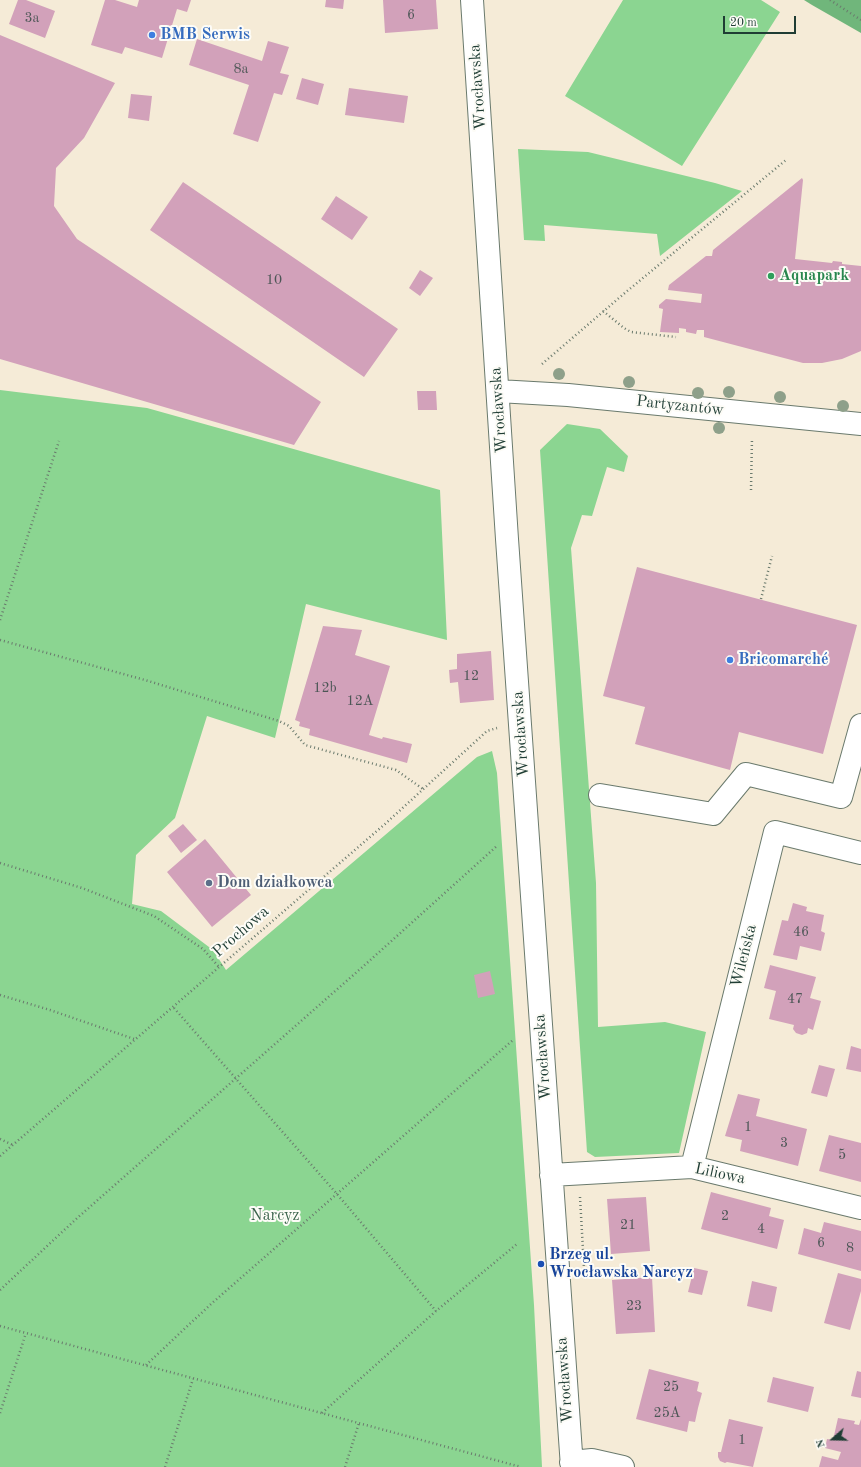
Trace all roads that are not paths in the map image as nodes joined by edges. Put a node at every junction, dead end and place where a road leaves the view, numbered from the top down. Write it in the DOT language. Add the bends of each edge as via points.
graph roads {
  1 [pos="472,0"];
  2 [pos="498,391"];
  3 [pos="861,424"];
  4 [pos="861,725"];
  5 [pos="600,796"];
  6 [pos="861,853"];
  7 [pos="692,1166"];
  8 [pos="551,1175"];
  9 [pos="861,1208"];
  10 [pos="571,1465"];
  11 [pos="623,1467"];
  1 -- 2 [label="street, Wrocławska"];
  2 -- 3 [label="street, Partyzantów" via="568,395"];
  2 -- 8 [label="street, Wrocławska"];
  4 -- 5 [label="street" via="841,797 746,774 713,814"];
  6 -- 7 [label="street, Wileńska" via="775,832"];
  7 -- 8 [label="street, Liliowa"];
  7 -- 9 [label="street, Liliowa"];
  8 -- 10 [label="street, Wrocławska"];
  10 -- 11 [label="street" via="592,1460"];
}
